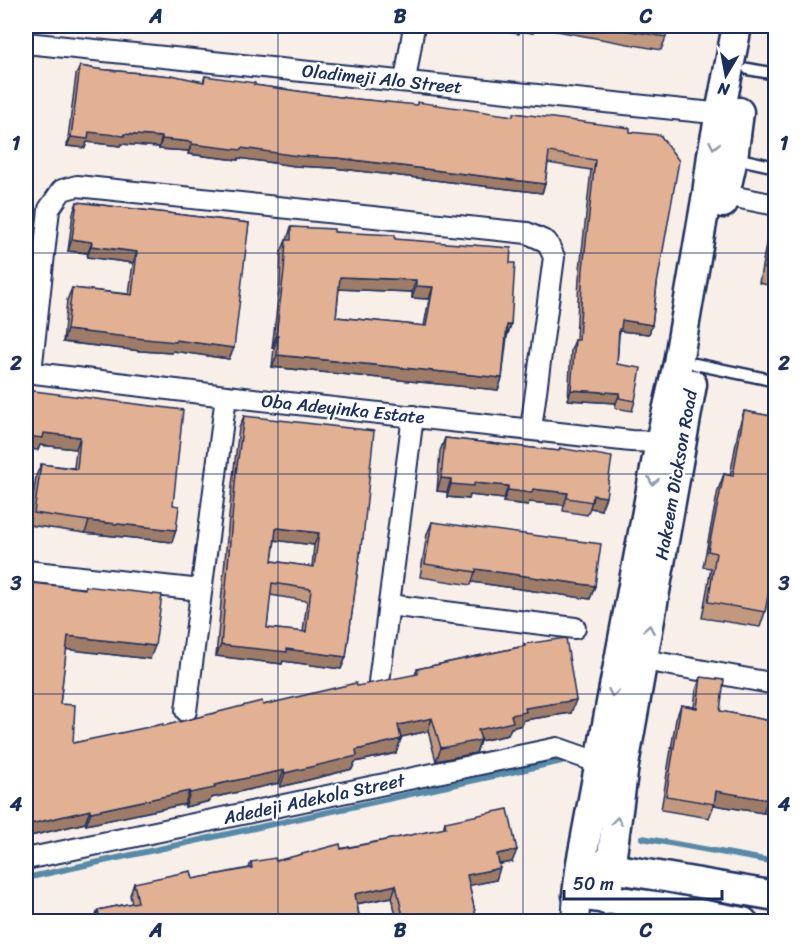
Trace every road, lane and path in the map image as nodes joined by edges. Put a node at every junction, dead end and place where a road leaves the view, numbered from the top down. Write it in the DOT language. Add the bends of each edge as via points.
graph roads {
  1 [pos="414,26"];
  2 [pos="737,26"];
  3 [pos="756,26"];
  4 [pos="26,43"];
  5 [pos="748,69"];
  6 [pos="776,74"];
  7 [pos="405,81"];
  8 [pos="730,114"];
  9 [pos="733,158"];
  10 [pos="776,167"];
  11 [pos="724,195"];
  12 [pos="776,205"];
  13 [pos="696,364"];
  14 [pos="28,372"];
  15 [pos="776,381"];
  16 [pos="226,396"];
  17 [pos="412,416"];
  18 [pos="531,429"];
  19 [pos="660,442"];
  20 [pos="26,571"];
  21 [pos="201,590"];
  22 [pos="389,605"];
  23 [pos="575,628"];
  24 [pos="644,660"];
  25 [pos="379,682"];
  26 [pos="776,684"];
  27 [pos="186,711"];
  28 [pos="600,763"];
  29 [pos="26,859"];
  30 [pos="581,863"];
  31 [pos="611,868"];
  32 [pos="776,896"];
  33 [pos="576,908"];
  34 [pos="598,911"];
  35 [pos="743,921"];
  1 -- 7 [label="street"];
  2 -- 8 [label="main road, Hakeem Dickson Road"];
  3 -- 5 [label="main road, Hakeem Dickson Road"];
  4 -- 7 [label="street, Oladimeji Alo Street"];
  5 -- 6 [label="lane"];
  5 -- 8 [label="main road, Hakeem Dickson Road"];
  7 -- 8 [label="street, Oladimeji Alo Street"];
  8 -- 9 [label="main road, Hakeem Dickson Road"];
  8 -- 19 [label="main road, Hakeem Dickson Road, one-way" via="712,155 678,363"];
  9 -- 10 [label="lane"];
  9 -- 11 [label="main road, Hakeem Dickson Road"];
  11 -- 12 [label="street"];
  11 -- 13 [label="main road, Hakeem Dickson Road"];
  13 -- 15 [label="lane"];
  24 -- 13 [label="main road, Hakeem Dickson Road, one-way"];
  14 -- 16 [label="street, Oba Adeyinka Estate"];
  14 -- 18 [label="street" via="50,209 62,190 77,186 527,232 547,242 554,257"];
  16 -- 17 [label="street, Oba Adeyinka Estate"];
  16 -- 21 [label="street"];
  17 -- 18 [label="street, Oba Adeyinka Estate"];
  17 -- 22 [label="street"];
  18 -- 19 [label="street, Oba Adeyinka Estate"];
  19 -- 28 [label="main road, Hakeem Dickson Road, one-way"];
  20 -- 21 [label="street"];
  21 -- 27 [label="street"];
  22 -- 23 [label="street"];
  22 -- 25 [label="street"];
  24 -- 26 [label="street"];
  31 -- 24 [label="main road, Hakeem Dickson Road, one-way" via="624,765"];
  28 -- 29 [label="street, Adedeji Adekola Street" via="557,748"];
  28 -- 30 [label="main road, Hakeem Dickson Road"];
  30 -- 31 [label="main road"];
  30 -- 33 [label="main road, Hakeem Dickson Road"];
  31 -- 32 [label="main road"];
  31 -- 34 [label="main road, Hakeem Dickson Road"];
  33 -- 34 [label="main road"];
  34 -- 35 [label="main road" via="656,906"];
}
